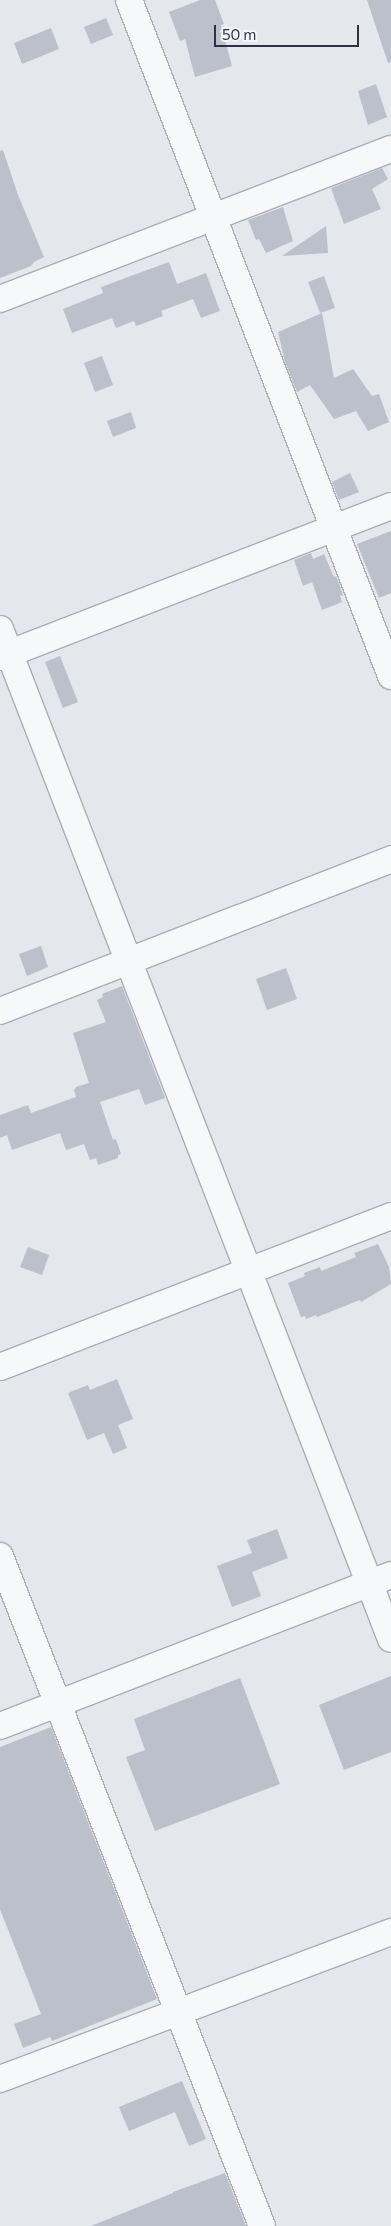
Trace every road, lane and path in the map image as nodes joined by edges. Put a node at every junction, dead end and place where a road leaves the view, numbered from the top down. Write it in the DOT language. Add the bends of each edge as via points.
graph roads {
  1 [pos="129,0"];
  2 [pos="391,149"];
  3 [pos="213,217"];
  4 [pos="0,299"];
  5 [pos="391,506"];
  6 [pos="334,528"];
  7 [pos="0,629"];
  8 [pos="5,655"];
  9 [pos="391,676"];
  10 [pos="391,860"];
  11 [pos="129,961"];
  12 [pos="0,1011"];
  13 [pos="391,1216"];
  14 [pos="249,1271"];
  15 [pos="0,1367"];
  16 [pos="0,1556"];
  17 [pos="380,1579"];
  18 [pos="391,1639"];
  19 [pos="58,1704"];
  20 [pos="0,1726"];
  21 [pos="391,1932"];
  22 [pos="178,2012"];
  23 [pos="0,2080"];
  24 [pos="262,2226"];
  1 -- 3 [label="street"];
  2 -- 3 [label="street"];
  3 -- 4 [label="street"];
  3 -- 6 [label="street"];
  5 -- 6 [label="street"];
  6 -- 8 [label="street"];
  6 -- 9 [label="street"];
  7 -- 8 [label="street"];
  8 -- 11 [label="street"];
  10 -- 11 [label="street"];
  11 -- 12 [label="street"];
  11 -- 14 [label="street"];
  13 -- 14 [label="street"];
  14 -- 15 [label="street"];
  14 -- 17 [label="street"];
  16 -- 19 [label="street"];
  17 -- 18 [label="street"];
  17 -- 19 [label="street"];
  19 -- 20 [label="street"];
  19 -- 22 [label="street"];
  21 -- 22 [label="street"];
  22 -- 23 [label="street"];
  22 -- 24 [label="street"];
}
